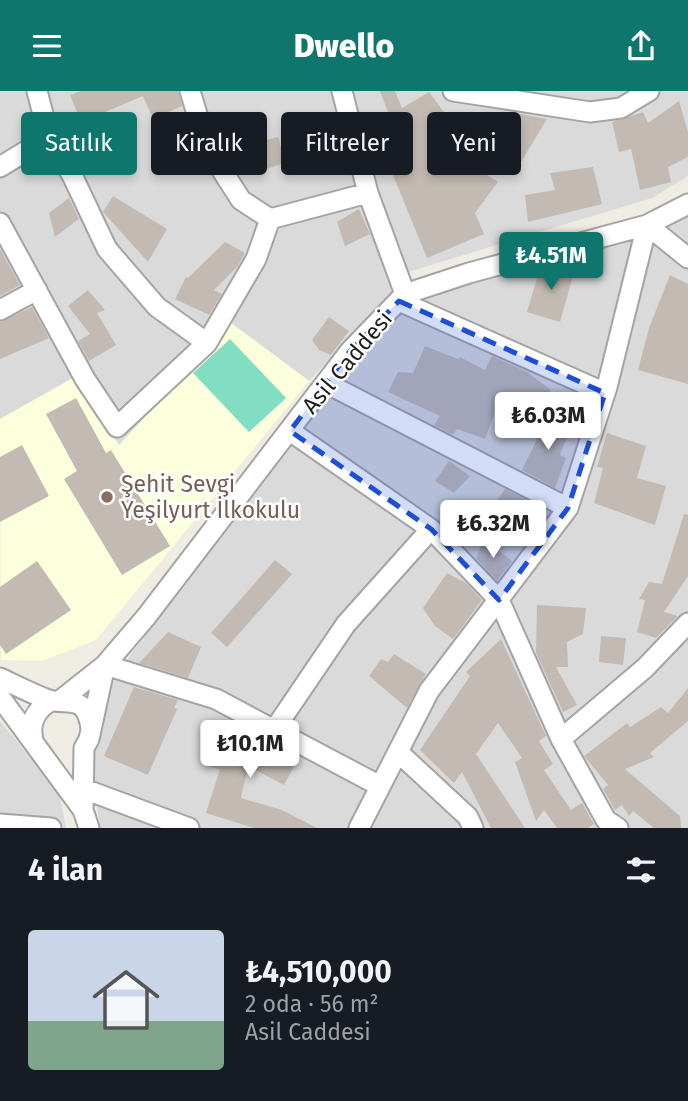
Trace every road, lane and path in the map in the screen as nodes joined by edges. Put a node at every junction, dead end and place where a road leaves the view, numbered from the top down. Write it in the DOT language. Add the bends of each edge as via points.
graph roads {
  1 [pos="37,91"];
  2 [pos="190,91"];
  3 [pos="342,91"];
  4 [pos="453,91"];
  5 [pos="649,91"];
  6 [pos="499,95"];
  7 [pos="42,112"];
  8 [pos="21,154"];
  9 [pos="0,167"];
  10 [pos="72,175"];
  11 [pos="368,193"];
  12 [pos="688,204"];
  13 [pos="270,219"];
  14 [pos="0,223"];
  15 [pos="647,225"];
  16 [pos="688,258"];
  17 [pos="37,290"];
  18 [pos="402,297"];
  19 [pos="0,310"];
  20 [pos="207,343"];
  21 [pos="326,383"];
  22 [pos="605,393"];
  23 [pos="290,431"];
  24 [pos="568,508"];
  25 [pos="431,529"];
  26 [pos="499,600"];
  27 [pos="688,623"];
  28 [pos="104,665"];
  29 [pos="0,678"];
  30 [pos="0,697"];
  31 [pos="56,700"];
  32 [pos="274,730"];
  33 [pos="88,739"];
  34 [pos="561,739"];
  35 [pos="37,746"];
  36 [pos="398,752"];
  37 [pos="380,786"];
  38 [pos="84,789"];
  39 [pos="86,819"];
  40 [pos="0,824"];
  41 [pos="51,828"];
  42 [pos="189,828"];
  43 [pos="359,828"];
  44 [pos="473,828"];
  45 [pos="618,828"];
  1 -- 7 [label="street"];
  2 -- 13 [label="street" via="207,147 241,200"];
  3 -- 11 [label="street"];
  4 -- 6 [label="street"];
  5 -- 6 [label="street" via="621,109 590,112"];
  8 -- 9 [label="street"];
  10 -- 20 [label="street" via="107,249 157,307"];
  11 -- 13 [label="street"];
  11 -- 18 [label="street"];
  12 -- 15 [label="street, Asil Caddesi"];
  13 -- 20 [label="street" via="256,260"];
  14 -- 17 [label="street"];
  15 -- 16 [label="street"];
  15 -- 18 [label="street, Asil Caddesi" via="469,273"];
  15 -- 22 [label="street"];
  17 -- 19 [label="street"];
  17 -- 20 [label="street" via="117,427"];
  18 -- 21 [label="street, Asil Caddesi"];
  18 -- 22 [label="street"];
  21 -- 23 [label="street, Asil Caddesi"];
  21 -- 24 [label="street"];
  22 -- 24 [label="street"];
  23 -- 25 [label="street"];
  23 -- 28 [label="street, Asil Caddesi"];
  24 -- 26 [label="street"];
  25 -- 26 [label="street"];
  25 -- 32 [label="street" via="346,624"];
  26 -- 34 [label="street"];
  26 -- 36 [label="street" via="429,691"];
  27 -- 34 [label="street" via="645,668"];
  28 -- 31 [label="street, Asil Caddesi"];
  28 -- 32 [label="street" via="216,699"];
  28 -- 33 [label="street, Asil Caddesi"];
  29 -- 31 [label="street"];
  30 -- 35 [label="street"];
  31 -- 33 [label="street" via="71,701 86,712"];
  31 -- 35 [label="street" via="36,713 31,731"];
  32 -- 37 [label="street"];
  33 -- 35 [label="street" via="77,754 59,759"];
  33 -- 38 [label="street, Asil Caddesi"];
  34 -- 45 [label="street" via="606,820"];
  35 -- 39 [label="street"];
  36 -- 37 [label="street"];
  36 -- 44 [label="street" via="468,817"];
  37 -- 43 [label="street"];
  38 -- 39 [label="street, Asil Caddesi"];
  38 -- 42 [label="street"];
  40 -- 41 [label="street"];
}
